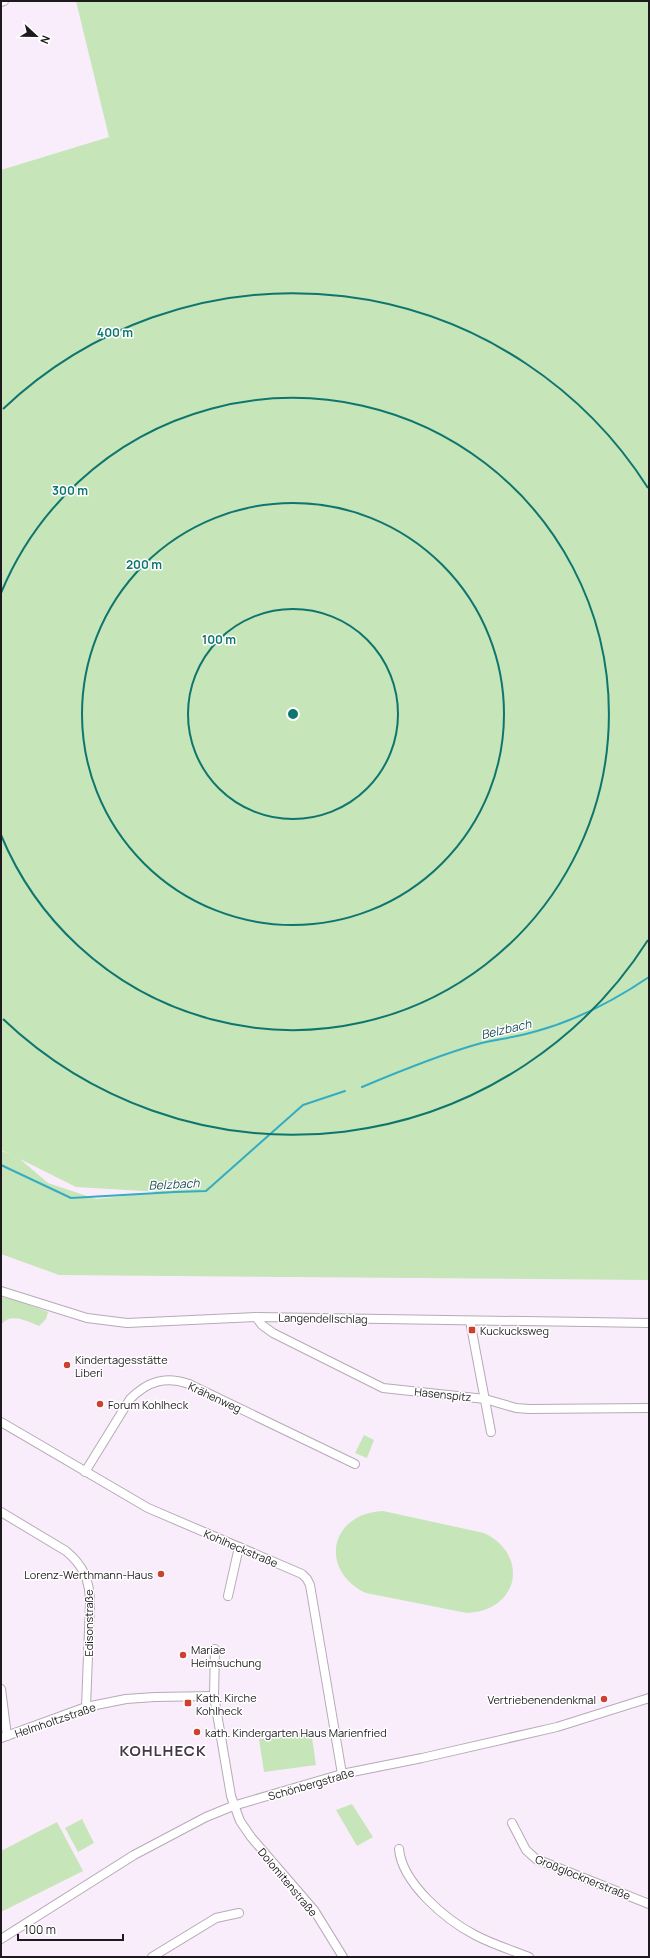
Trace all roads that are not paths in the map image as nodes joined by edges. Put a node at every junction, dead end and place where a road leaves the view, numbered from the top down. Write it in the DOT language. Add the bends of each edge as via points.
graph roads {
  1 [pos="1,1291"];
  2 [pos="256,1316"];
  3 [pos="470,1321"];
  4 [pos="649,1323"];
  5 [pos="485,1399"];
  6 [pos="649,1408"];
  7 [pos="1,1422"];
  8 [pos="491,1432"];
  9 [pos="355,1464"];
  10 [pos="85,1472"];
  11 [pos="1,1512"];
  12 [pos="239,1547"];
  13 [pos="228,1596"];
  14 [pos="215,1649"];
  15 [pos="1,1689"];
  16 [pos="214,1696"];
  17 [pos="649,1698"];
  18 [pos="86,1707"];
  19 [pos="4,1737"];
  20 [pos="342,1774"];
  21 [pos="233,1806"];
  22 [pos="512,1823"];
  23 [pos="399,1849"];
  24 [pos="649,1904"];
  25 [pos="239,1913"];
  26 [pos="1,1939"];
  27 [pos="152,1957"];
  28 [pos="344,1957"];
  29 [pos="529,1957"];
  1 -- 2 [label="street, Langendellschlag" via="64,1312 109,1322"];
  2 -- 3 [label="street, Langendellschlag"];
  2 -- 5 [label="street, Hasenspitz" via="262,1325 273,1333 383,1388"];
  3 -- 4 [label="street, Langendellschlag"];
  3 -- 5 [label="street"];
  5 -- 6 [label="street, Hasenspitz" via="529,1409"];
  5 -- 8 [label="street"];
  7 -- 10 [label="street, Kohlheckstraße"];
  9 -- 10 [label="street, Krähenweg" via="189,1384 169,1379 151,1383 130,1399"];
  10 -- 12 [label="street, Kohlheckstraße" via="148,1508"];
  11 -- 18 [label="street, Edisonstraße" via="66,1551 87,1577 90,1604"];
  12 -- 13 [label="street"];
  12 -- 20 [label="street, Kohlheckstraße" via="302,1574 310,1585"];
  14 -- 16 [label="street"];
  15 -- 19 [label="street"];
  16 -- 18 [label="street, Helmholtzstraße" via="126,1699"];
  16 -- 21 [label="street"];
  17 -- 20 [label="street, Schönbergstraße" via="557,1727"];
  18 -- 19 [label="street, Helmholtzstraße"];
  20 -- 21 [label="street, Schönbergstraße"];
  21 -- 26 [label="street, Schönbergstraße" via="206,1817 134,1855"];
  21 -- 28 [label="street, Dolomitenstraße" via="242,1826 314,1910"];
  22 -- 24 [label="street, Großglocknerstraße" via="526,1850 536,1859"];
  23 -- 29 [label="street" via="404,1868 433,1904 473,1934"];
  25 -- 27 [label="street" via="216,1918"];
}
